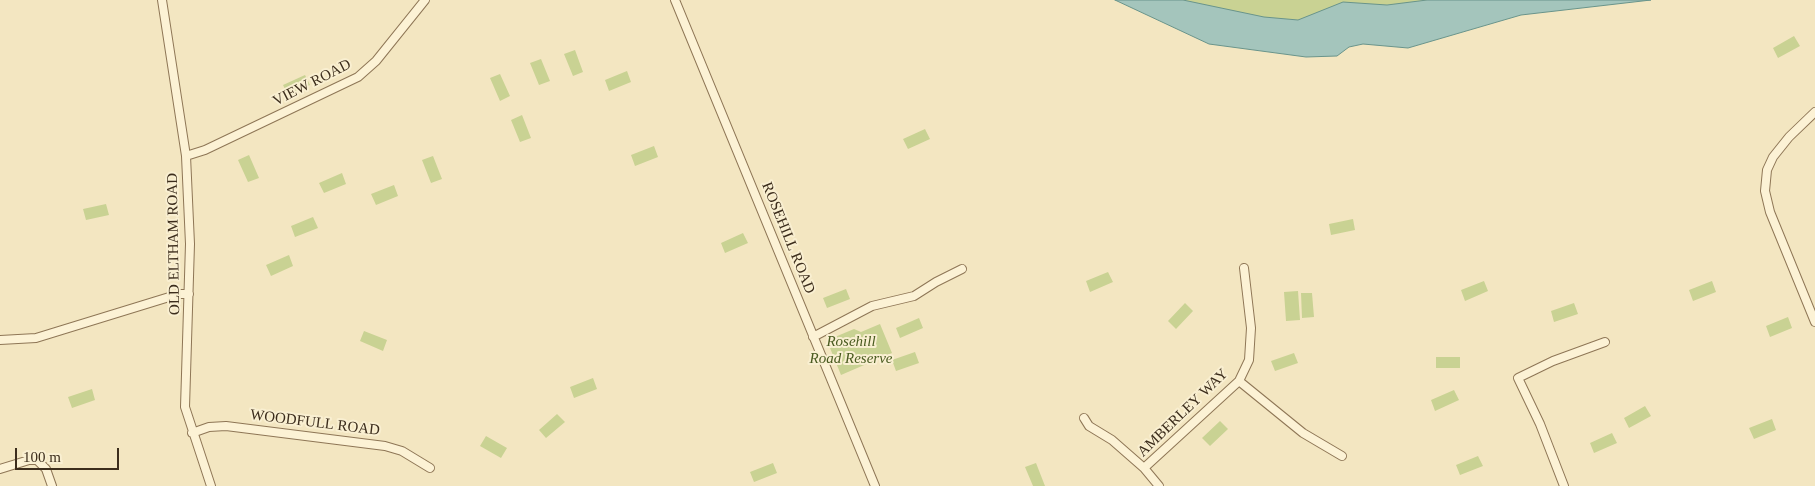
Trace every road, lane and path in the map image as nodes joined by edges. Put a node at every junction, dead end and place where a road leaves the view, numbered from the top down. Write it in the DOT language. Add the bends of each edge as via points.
graph roads {
  1 [pos="162,0"];
  2 [pos="425,0"];
  3 [pos="675,0"];
  4 [pos="1815,112"];
  5 [pos="186,156"];
  6 [pos="1244,268"];
  7 [pos="962,269"];
  8 [pos="189,294"];
  9 [pos="1815,322"];
  10 [pos="814,337"];
  11 [pos="0,340"];
  12 [pos="1604,342"];
  13 [pos="1239,381"];
  14 [pos="1084,418"];
  15 [pos="192,432"];
  16 [pos="1342,456"];
  17 [pos="430,468"];
  18 [pos="1144,468"];
  19 [pos="0,469"];
  20 [pos="52,486"];
  21 [pos="211,486"];
  22 [pos="875,486"];
  23 [pos="1159,486"];
  24 [pos="1564,486"];
  1 -- 5 [label="street, OLD ELTHAM ROAD"];
  2 -- 5 [label="street, VIEW ROAD" via="376,61 358,77"];
  3 -- 10 [label="street, ROSEHILL ROAD"];
  4 -- 9 [label="street" via="1780,146 1769,163 1765,178 1770,212"];
  5 -- 8 [label="street, OLD ELTHAM ROAD"];
  6 -- 13 [label="street, AMBERLEY WAY" via="1252,328 1249,360"];
  7 -- 10 [label="street" via="914,296 872,306"];
  8 -- 11 [label="street" via="179,294 36,338"];
  8 -- 15 [label="street, OLD ELTHAM ROAD" via="186,407"];
  10 -- 22 [label="street, ROSEHILL ROAD"];
  12 -- 24 [label="street" via="1518,378"];
  13 -- 16 [label="street" via="1303,434"];
  13 -- 18 [label="street, AMBERLEY WAY"];
  14 -- 18 [label="street" via="1089,426 1112,440"];
  15 -- 17 [label="street, WOODFULL ROAD" via="226,426 385,446 402,451"];
  15 -- 21 [label="street, OLD ELTHAM ROAD"];
  18 -- 23 [label="street, AMBERLEY WAY"];
  19 -- 20 [label="street" via="33,459 46,469"];
}
